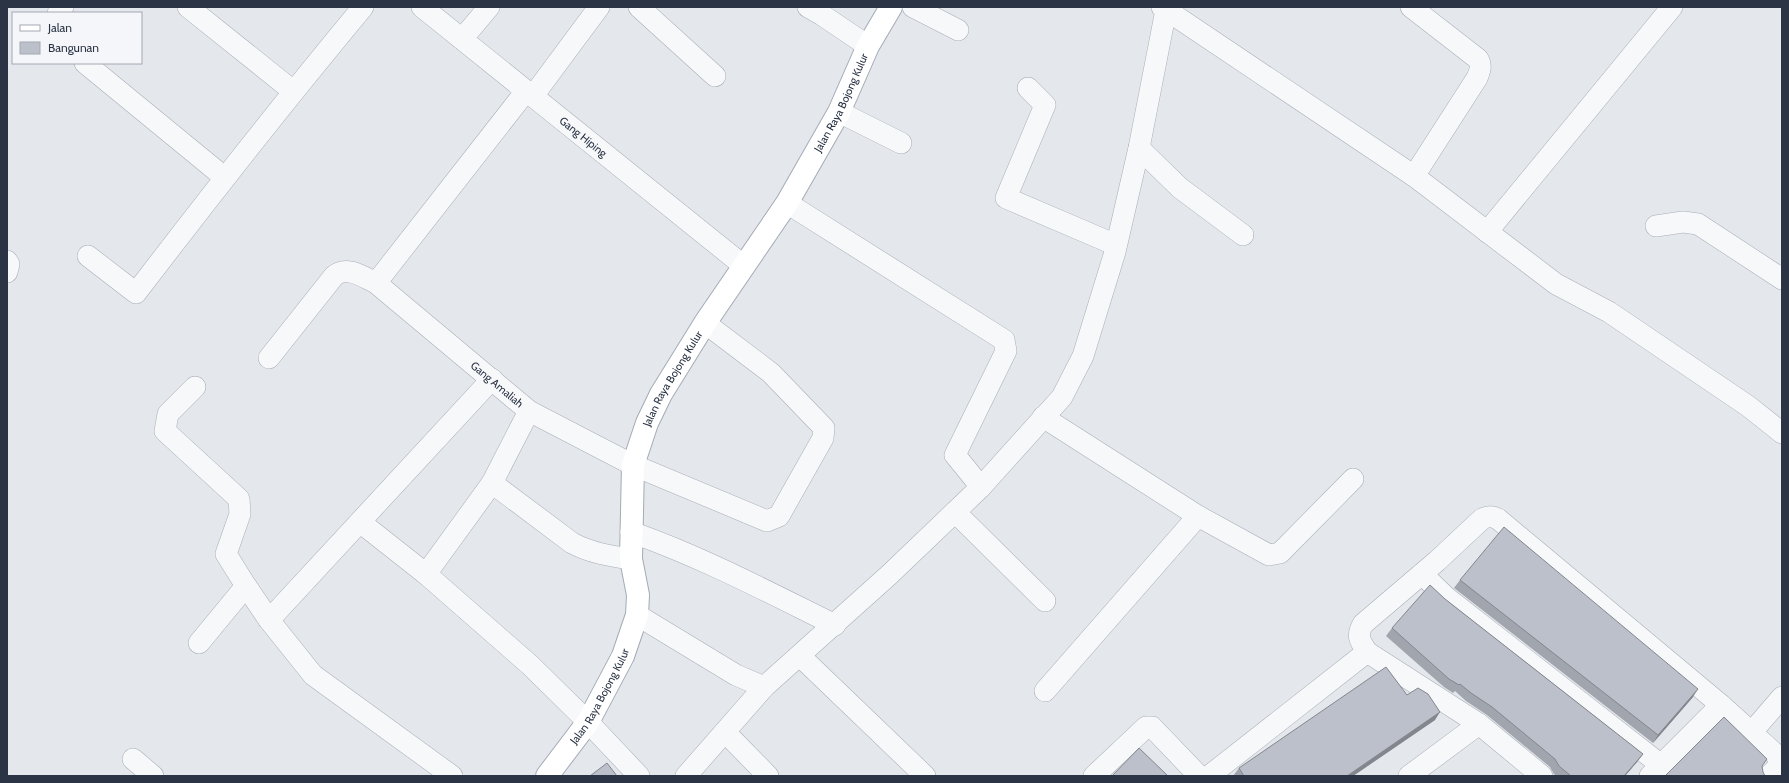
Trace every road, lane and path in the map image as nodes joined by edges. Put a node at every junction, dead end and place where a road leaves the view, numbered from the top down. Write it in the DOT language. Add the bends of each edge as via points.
graph roads {
  1 [pos="188,7"];
  2 [pos="363,7"];
  3 [pos="422,7"];
  4 [pos="489,7"];
  5 [pos="599,7"];
  6 [pos="639,7"];
  7 [pos="808,7"];
  8 [pos="891,7"];
  9 [pos="913,7"];
  10 [pos="1411,7"];
  11 [pos="1672,7"];
  12 [pos="1166,8"];
  13 [pos="958,30"];
  14 [pos="462,39"];
  15 [pos="868,46"];
  16 [pos="86,64"];
  17 [pos="715,76"];
  18 [pos="1028,88"];
  19 [pos="293,91"];
  20 [pos="530,94"];
  21 [pos="839,112"];
  22 [pos="901,143"];
  23 [pos="1139,148"];
  24 [pos="1414,176"];
  25 [pos="224,178"];
  26 [pos="787,202"];
  27 [pos="1656,226"];
  28 [pos="1487,232"];
  29 [pos="1243,235"];
  30 [pos="1116,245"];
  31 [pos="88,256"];
  32 [pos="7,261"];
  33 [pos="744,266"];
  34 [pos="7,272"];
  35 [pos="1782,279"];
  36 [pos="376,283"];
  37 [pos="705,323"];
  38 [pos="269,358"];
  39 [pos="492,380"];
  40 [pos="195,387"];
  41 [pos="529,411"];
  42 [pos="1043,417"];
  43 [pos="1782,433"];
  44 [pos="633,465"];
  45 [pos="1354,479"];
  46 [pos="492,483"];
  47 [pos="981,487"];
  48 [pos="955,512"];
  49 [pos="1198,516"];
  50 [pos="360,522"];
  51 [pos="632,532"];
  52 [pos="631,559"];
  53 [pos="426,574"];
  54 [pos="1422,574"];
  55 [pos="246,586"];
  56 [pos="1045,601"];
  57 [pos="637,615"];
  58 [pos="269,620"];
  59 [pos="835,625"];
  60 [pos="199,643"];
  61 [pos="1367,652"];
  62 [pos="800,656"];
  63 [pos="764,687"];
  64 [pos="1045,691"];
  65 [pos="1782,697"];
  66 [pos="1721,705"];
  67 [pos="588,722"];
  68 [pos="1479,724"];
  69 [pos="725,732"];
  70 [pos="1751,733"];
  71 [pos="133,758"];
  72 [pos="1782,762"];
  73 [pos="1655,771"];
  74 [pos="153,776"];
  75 [pos="452,776"];
  76 [pos="546,776"];
  77 [pos="639,776"];
  78 [pos="686,776"];
  79 [pos="768,776"];
  80 [pos="925,776"];
  81 [pos="1094,776"];
  82 [pos="1199,776"];
  83 [pos="1209,776"];
  84 [pos="1409,776"];
  85 [pos="1542,776"];
  86 [pos="1769,776"];
  1 -- 19 [label="street"];
  2 -- 19 [label="street"];
  3 -- 14 [label="street, Gang Hiping"];
  4 -- 14 [label="street"];
  5 -- 20 [label="street"];
  6 -- 17 [label="street"];
  7 -- 15 [label="street"];
  8 -- 15 [label="main road, Jalan Raya Bojong Kulur"];
  9 -- 13 [label="street"];
  10 -- 24 [label="street" via="1478,59 1481,70"];
  11 -- 28 [label="street"];
  12 -- 23 [label="street"];
  12 -- 24 [label="street"];
  14 -- 20 [label="street, Gang Hiping"];
  15 -- 21 [label="main road, Jalan Raya Bojong Kulur"];
  16 -- 25 [label="street"];
  18 -- 30 [label="street" via="1045,105 1006,198"];
  19 -- 25 [label="street"];
  20 -- 33 [label="street, Gang Hiping"];
  20 -- 36 [label="street"];
  21 -- 22 [label="street"];
  21 -- 26 [label="main road, Jalan Raya Bojong Kulur"];
  23 -- 29 [label="street" via="1180,188"];
  23 -- 30 [label="street"];
  24 -- 28 [label="street"];
  25 -- 31 [label="street" via="136,293"];
  26 -- 33 [label="main road, Jalan Raya Bojong Kulur"];
  26 -- 47 [label="street" via="1004,340 1006,351 955,455"];
  27 -- 35 [label="street" via="1683,222 1698,224"];
  28 -- 43 [label="street" via="1556,284 1609,312 1748,406"];
  30 -- 42 [label="street" via="1083,356 1062,397"];
  32 -- 34 [label="street"];
  33 -- 37 [label="main road, Jalan Raya Bojong Kulur"];
  36 -- 38 [label="street, Gang Amaliah" via="353,272 338,272"];
  36 -- 39 [label="street, Gang Amaliah"];
  37 -- 44 [label="main road, Jalan Raya Bojong Kulur" via="661,394 647,423"];
  37 -- 44 [label="street, Gang Amaliah" via="772,373 824,428 823,438 779,516 767,521"];
  39 -- 41 [label="street, Gang Amaliah"];
  39 -- 50 [label="street"];
  40 -- 55 [label="street" via="168,414 165,431 239,499 240,514 226,554"];
  41 -- 44 [label="street, Gang Amaliah"];
  41 -- 46 [label="street"];
  42 -- 47 [label="street"];
  42 -- 49 [label="street"];
  44 -- 51 [label="main road, Jalan Raya Bojong Kulur"];
  45 -- 49 [label="street" via="1280,553 1268,555"];
  46 -- 52 [label="street" via="584,550"];
  46 -- 53 [label="street"];
  47 -- 48 [label="street"];
  48 -- 56 [label="street"];
  48 -- 59 [label="street"];
  49 -- 64 [label="street"];
  50 -- 53 [label="street"];
  50 -- 58 [label="street"];
  51 -- 52 [label="main road, Jalan Raya Bojong Kulur"];
  51 -- 59 [label="street" via="709,562"];
  52 -- 57 [label="main road, Jalan Raya Bojong Kulur" via="638,595"];
  53 -- 67 [label="street" via="530,665"];
  54 -- 61 [label="street" via="1363,624 1358,632 1359,639"];
  54 -- 66 [label="street" via="1482,519 1488,516 1498,519"];
  54 -- 73 [label="street" via="1447,598"];
  55 -- 58 [label="street"];
  55 -- 60 [label="street"];
  57 -- 63 [label="street" via="736,675"];
  57 -- 67 [label="main road, Jalan Raya Bojong Kulur" via="623,656"];
  58 -- 75 [label="street" via="313,674"];
  59 -- 62 [label="street"];
  61 -- 68 [label="street"];
  61 -- 83 [label="street"];
  62 -- 63 [label="street"];
  62 -- 80 [label="street"];
  63 -- 69 [label="street"];
  65 -- 70 [label="street"];
  66 -- 70 [label="street"];
  66 -- 73 [label="street"];
  67 -- 76 [label="main road, Jalan Raya Bojong Kulur"];
  67 -- 77 [label="street"];
  68 -- 84 [label="street"];
  68 -- 85 [label="street"];
  69 -- 78 [label="street"];
  69 -- 79 [label="street"];
  70 -- 72 [label="street"];
  71 -- 74 [label="street"];
  72 -- 86 [label="street"];
  81 -- 82 [label="street" via="1149,727"];
}
